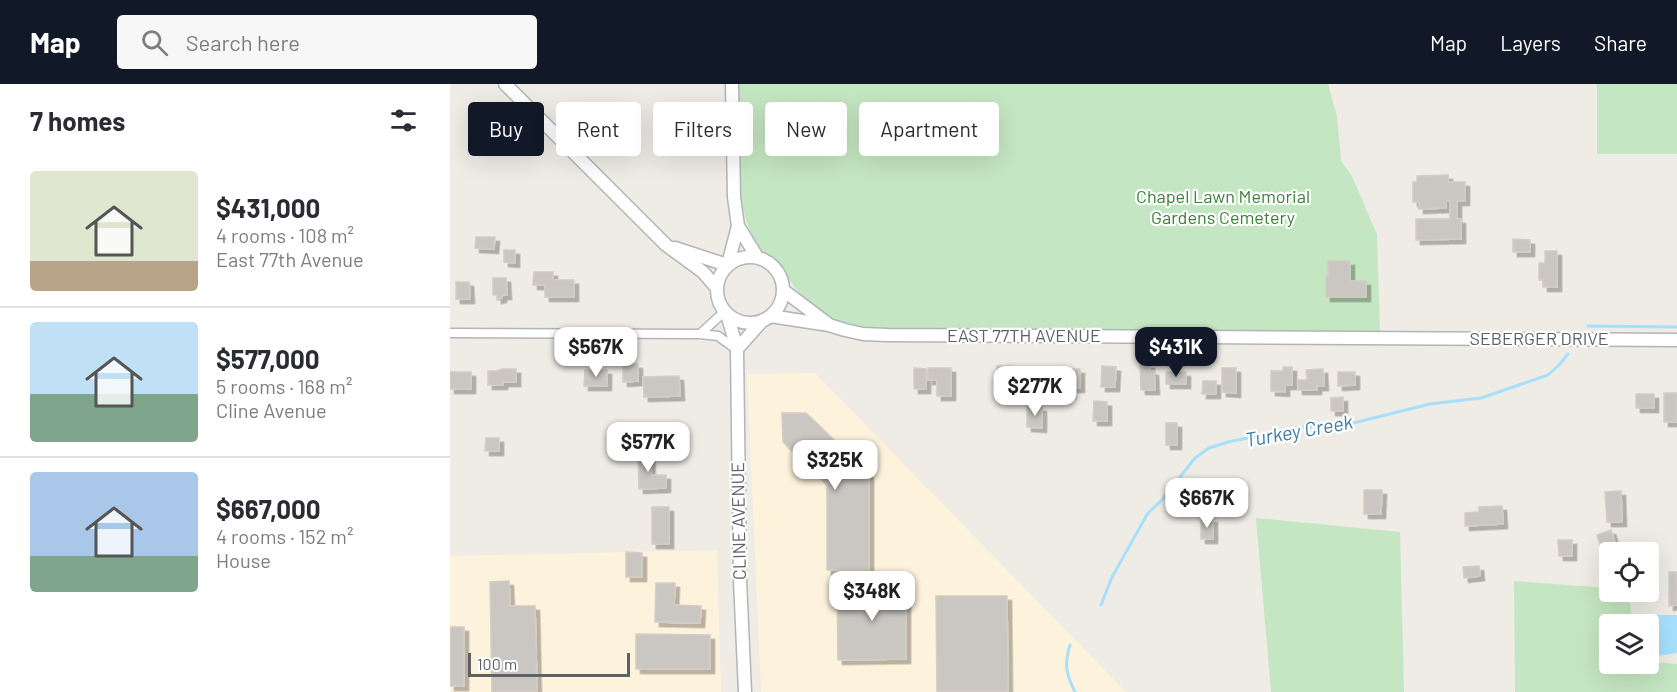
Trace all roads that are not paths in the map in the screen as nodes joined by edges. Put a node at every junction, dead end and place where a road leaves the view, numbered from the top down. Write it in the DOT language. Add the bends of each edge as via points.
graph roads {
  1 [pos="505,84"];
  2 [pos="732,84"];
  3 [pos="738,226"];
  4 [pos="666,245"];
  5 [pos="757,257"];
  6 [pos="728,265"];
  7 [pos="716,287"];
  8 [pos="783,290"];
  9 [pos="726,313"];
  10 [pos="767,318"];
  11 [pos="829,325"];
  12 [pos="450,333"];
  13 [pos="700,334"];
  14 [pos="1401,338"];
  15 [pos="1677,340"];
  16 [pos="737,349"];
  17 [pos="745,692"];
  1 -- 4 [label="street"];
  2 -- 3 [label="street"];
  3 -- 5 [label="street"];
  3 -- 6 [label="street"];
  4 -- 6 [label="street"];
  4 -- 7 [label="street" via="703,272"];
  5 -- 6 [label="street" via="739,258"];
  5 -- 8 [label="street" via="776,269"];
  6 -- 7 [label="street"];
  7 -- 9 [label="street"];
  8 -- 10 [label="street" via="780,305"];
  8 -- 11 [label="street, EAST 77TH AVENUE"];
  9 -- 10 [label="street" via="748,323"];
  9 -- 13 [label="street"];
  9 -- 16 [label="street, CLINE AVENUE"];
  10 -- 11 [label="street, EAST 77TH AVENUE"];
  10 -- 16 [label="street"];
  11 -- 14 [label="street, EAST 77TH AVENUE" via="863,334 887,335"];
  12 -- 13 [label="street"];
  13 -- 16 [label="street" via="718,336"];
  14 -- 15 [label="street, SEBERGER DRIVE"];
  16 -- 17 [label="street, CLINE AVENUE"];
}
